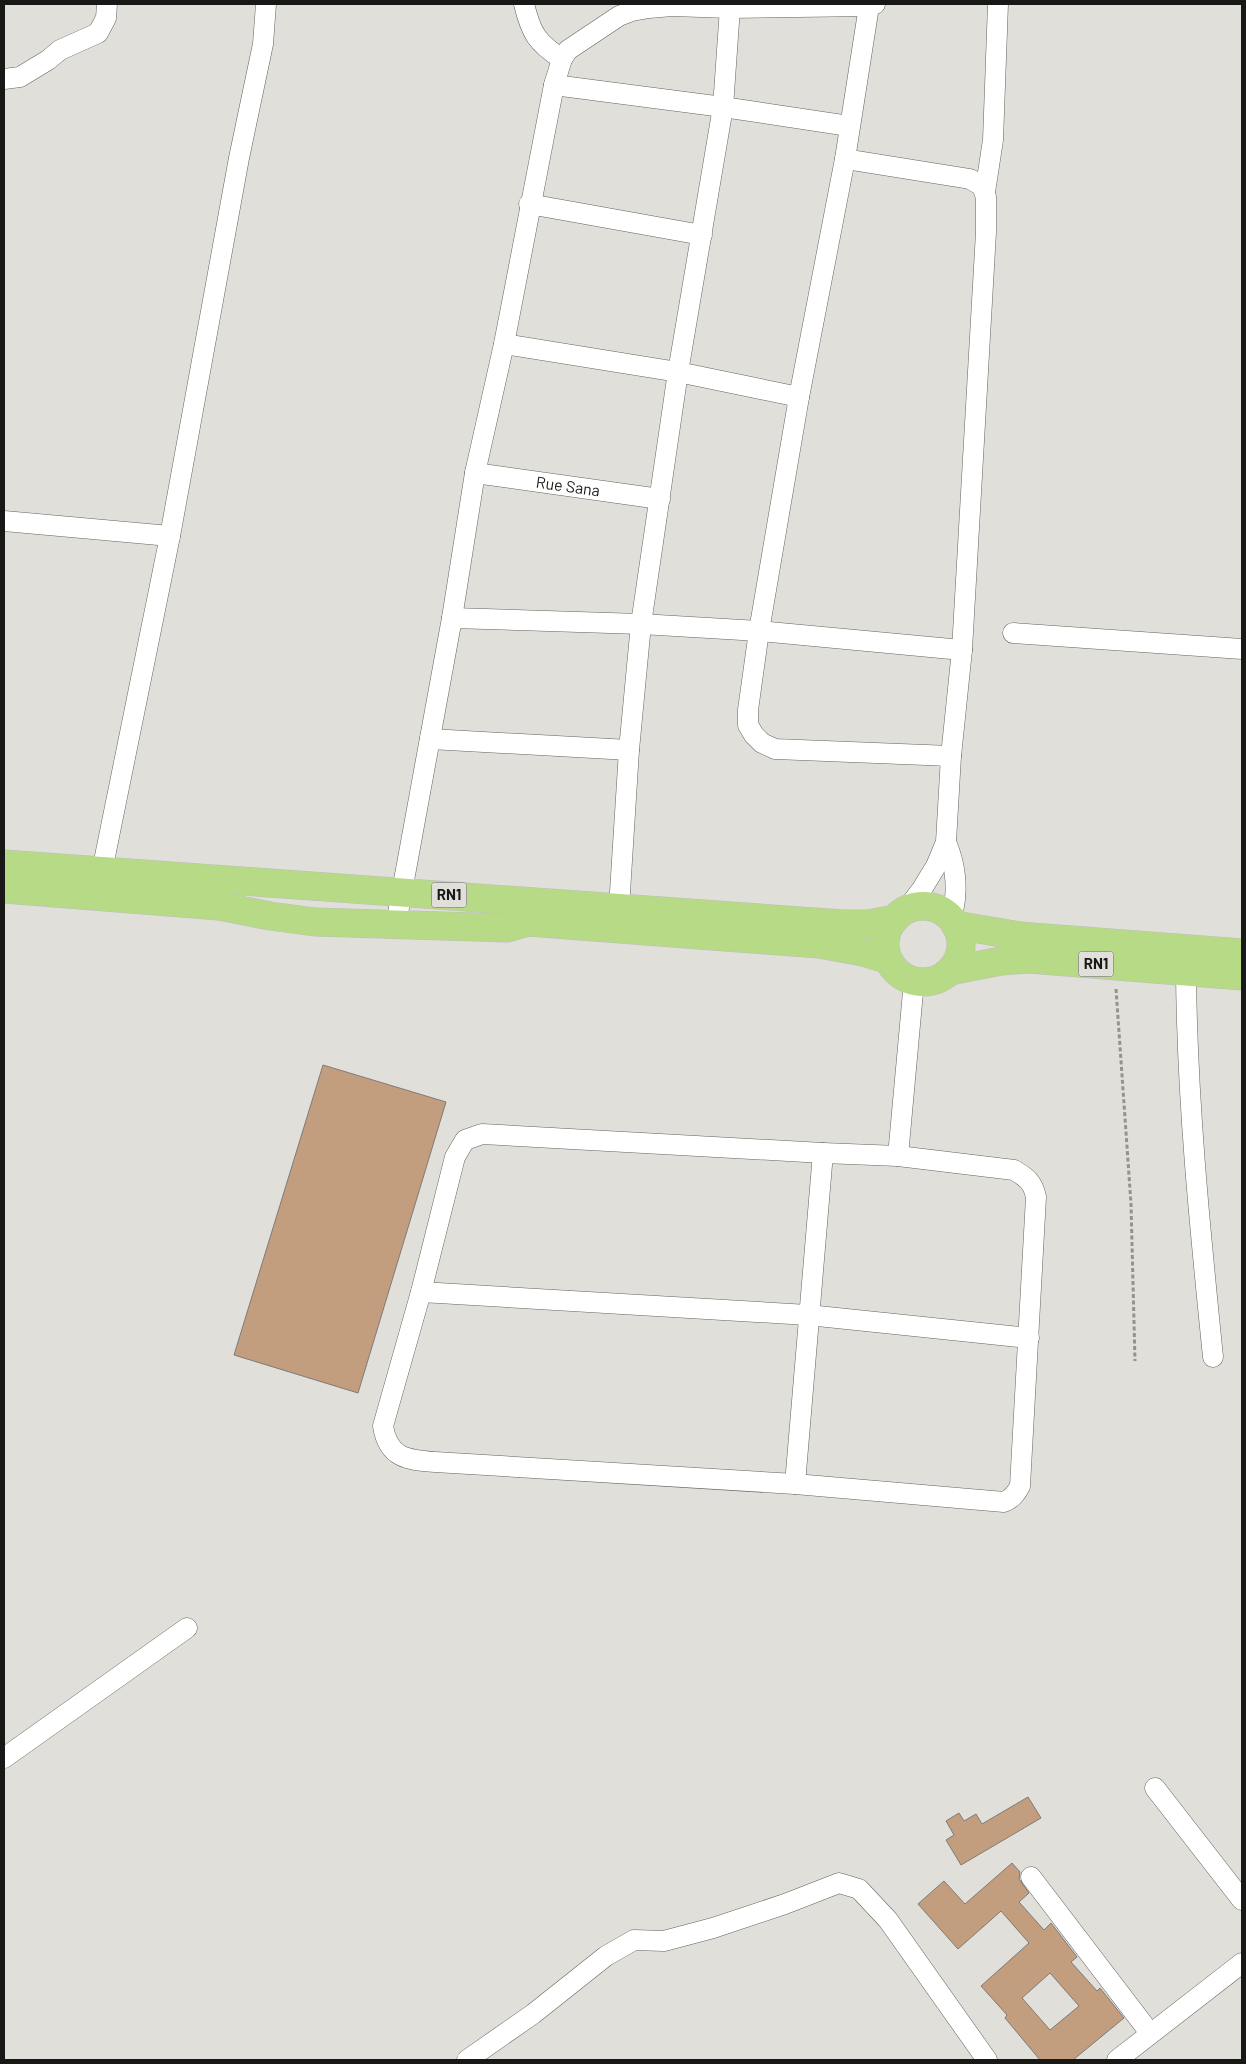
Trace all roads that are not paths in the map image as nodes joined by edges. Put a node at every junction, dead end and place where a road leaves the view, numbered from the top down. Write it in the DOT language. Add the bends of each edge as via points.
graph roads {
  1 [pos="107,4"];
  2 [pos="266,4"];
  3 [pos="524,4"];
  4 [pos="999,4"];
  5 [pos="872,5"];
  6 [pos="730,8"];
  7 [pos="562,59"];
  8 [pos="4,79"];
  9 [pos="554,85"];
  10 [pos="723,107"];
  11 [pos="849,126"];
  12 [pos="844,159"];
  13 [pos="985,192"];
  14 [pos="529,204"];
  15 [pos="702,235"];
  16 [pos="504,344"];
  17 [pos="678,372"];
  18 [pos="799,397"];
  19 [pos="475,473"];
  20 [pos="660,499"];
  21 [pos="4,520"];
  22 [pos="170,536"];
  23 [pos="452,618"];
  24 [pos="641,624"];
  25 [pos="759,631"];
  26 [pos="1012,633"];
  27 [pos="1242,649"];
  28 [pos="962,650"];
  29 [pos="430,739"];
  30 [pos="629,750"];
  31 [pos="951,756"];
  32 [pos="946,842"];
  33 [pos="4,864"];
  34 [pos="102,870"];
  35 [pos="4,889"];
  36 [pos="401,892"];
  37 [pos="619,908"];
  38 [pos="900,914"];
  39 [pos="953,922"];
  40 [pos="396,924"];
  41 [pos="1242,953"];
  42 [pos="889,960"];
  43 [pos="950,971"];
  44 [pos="1186,972"];
  45 [pos="1242,976"];
  46 [pos="914,980"];
  47 [pos="823,1153"];
  48 [pos="898,1156"];
  49 [pos="421,1292"];
  50 [pos="808,1316"];
  51 [pos="1029,1338"];
  52 [pos="1214,1357"];
  53 [pos="795,1484"];
  54 [pos="186,1628"];
  55 [pos="4,1758"];
  56 [pos="1155,1788"];
  57 [pos="1031,1877"];
  58 [pos="1242,1899"];
  59 [pos="1242,1963"];
  60 [pos="1150,2033"];
  61 [pos="467,2060"];
  62 [pos="987,2060"];
  63 [pos="1117,2060"];
  1 -- 8 [label="street" via="106,18 98,32 60,50 20,77"];
  2 -- 22 [label="street" via="263,44"];
  3 -- 7 [label="street" via="538,41"];
  4 -- 13 [label="street" via="993,140"];
  5 -- 6 [label="street"];
  5 -- 11 [label="street"];
  6 -- 7 [label="street" via="672,6 632,11 578,42"];
  6 -- 10 [label="street"];
  7 -- 9 [label="street"];
  9 -- 10 [label="street"];
  9 -- 14 [label="street"];
  10 -- 11 [label="street"];
  10 -- 15 [label="street"];
  11 -- 12 [label="street"];
  12 -- 13 [label="street" via="970,179 982,186"];
  12 -- 18 [label="street"];
  13 -- 28 [label="street" via="986,232"];
  14 -- 15 [label="street"];
  14 -- 16 [label="street"];
  15 -- 17 [label="street"];
  16 -- 17 [label="street"];
  16 -- 19 [label="street"];
  17 -- 18 [label="street"];
  17 -- 20 [label="street"];
  18 -- 25 [label="street"];
  19 -- 20 [label="street, Rue Sana"];
  19 -- 23 [label="street"];
  20 -- 24 [label="street"];
  21 -- 22 [label="street"];
  22 -- 34 [label="street"];
  23 -- 24 [label="street"];
  23 -- 29 [label="street"];
  24 -- 25 [label="street"];
  24 -- 30 [label="street"];
  25 -- 28 [label="street"];
  25 -- 31 [label="street" via="748,725 762,743 776,749"];
  26 -- 27 [label="street"];
  28 -- 31 [label="street"];
  29 -- 30 [label="street"];
  29 -- 36 [label="street"];
  30 -- 37 [label="street"];
  31 -- 32 [label="street"];
  32 -- 38 [label="street" via="926,881"];
  32 -- 39 [label="street" via="955,867"];
  33 -- 34 [label="main road, RN1"];
  34 -- 36 [label="main road, RN1"];
  35 -- 40 [label="main road, RN1" via="219,906 293,920"];
  36 -- 37 [label="main road, RN1"];
  36 -- 40 [label="street"];
  37 -- 38 [label="main road, RN1" via="855,925"];
  38 -- 39 [label="main road, RN1" via="913,907 930,907 938,909"];
  38 -- 42 [label="main road" via="886,934"];
  39 -- 41 [label="main road, RN1" via="1019,936"];
  39 -- 43 [label="main road" via="960,949"];
  40 -- 42 [label="main road, RN1" via="502,928 524,922 567,925 819,944"];
  42 -- 46 [label="main road, RN1" via="899,973"];
  43 -- 44 [label="main road, RN1" via="1029,959"];
  43 -- 46 [label="main road, RN1" via="933,980"];
  44 -- 45 [label="main road, RN1"];
  44 -- 52 [label="street" via="1199,1218"];
  46 -- 48 [label="street"];
  47 -- 48 [label="street"];
  47 -- 49 [label="street" via="482,1134 473,1137 465,1140 455,1157"];
  47 -- 50 [label="street"];
  48 -- 51 [label="street" via="1014,1170 1030,1181 1036,1197"];
  49 -- 50 [label="street"];
  49 -- 53 [label="street" via="383,1426 385,1441 402,1457 435,1462"];
  50 -- 51 [label="street"];
  50 -- 53 [label="street"];
  51 -- 53 [label="street" via="1020,1486 1009,1500 997,1502"];
  54 -- 55 [label="street"];
  56 -- 58 [label="street"];
  57 -- 60 [label="street"];
  59 -- 60 [label="street"];
  60 -- 63 [label="street"];
  61 -- 62 [label="street" via="533,2014 606,1956 634,1940 664,1941 713,1928 839,1883 859,1889 888,1920"];
}
